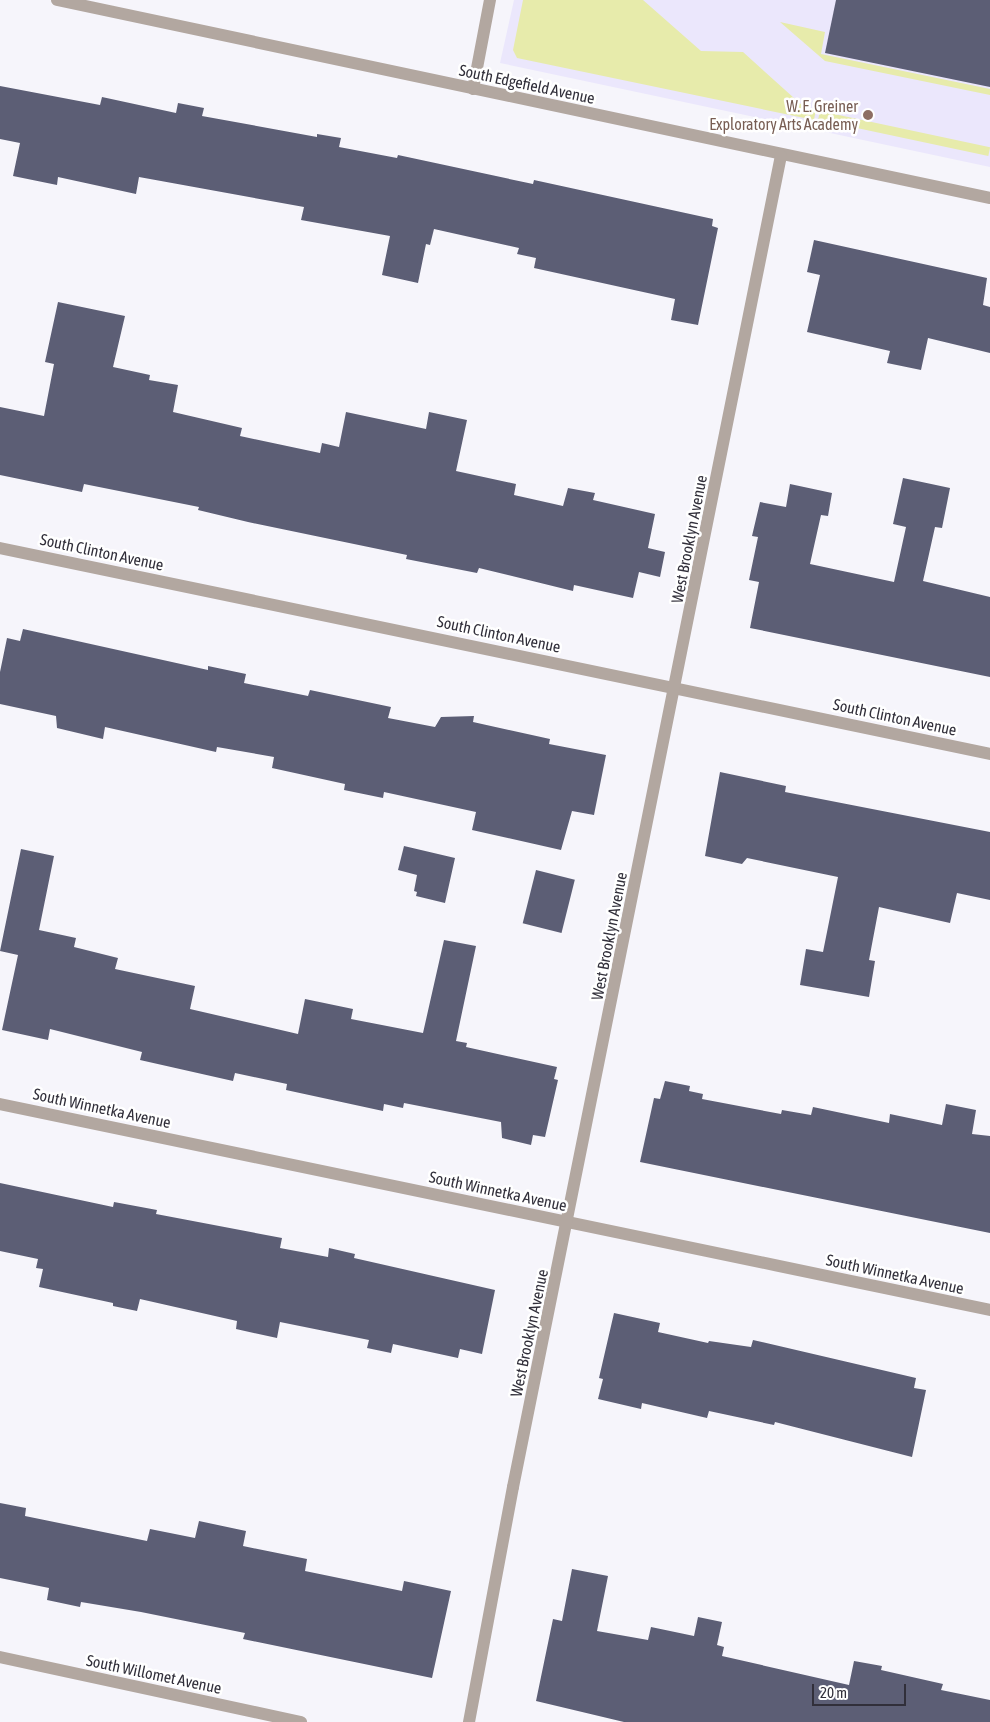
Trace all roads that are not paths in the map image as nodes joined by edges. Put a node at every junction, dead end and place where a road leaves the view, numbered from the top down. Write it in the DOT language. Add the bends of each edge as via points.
graph roads {
  1 [pos="57,0"];
  2 [pos="490,0"];
  3 [pos="473,89"];
  4 [pos="780,156"];
  5 [pos="990,198"];
  6 [pos="0,548"];
  7 [pos="675,687"];
  8 [pos="990,754"];
  9 [pos="0,1104"];
  10 [pos="569,1222"];
  11 [pos="990,1310"];
  12 [pos="0,1657"];
  13 [pos="301,1722"];
  14 [pos="469,1722"];
  1 -- 3 [label="street, South Edgefield Avenue"];
  2 -- 3 [label="street"];
  3 -- 4 [label="street, South Edgefield Avenue"];
  4 -- 5 [label="street, South Edgefield Avenue"];
  4 -- 7 [label="street, West Brooklyn Avenue"];
  6 -- 7 [label="street, South Clinton Avenue"];
  7 -- 8 [label="street, South Clinton Avenue"];
  7 -- 10 [label="street, West Brooklyn Avenue"];
  9 -- 10 [label="street, South Winnetka Avenue"];
  10 -- 11 [label="street, South Winnetka Avenue"];
  10 -- 14 [label="street, West Brooklyn Avenue" via="513,1487"];
  12 -- 13 [label="street, South Willomet Avenue"];
}
